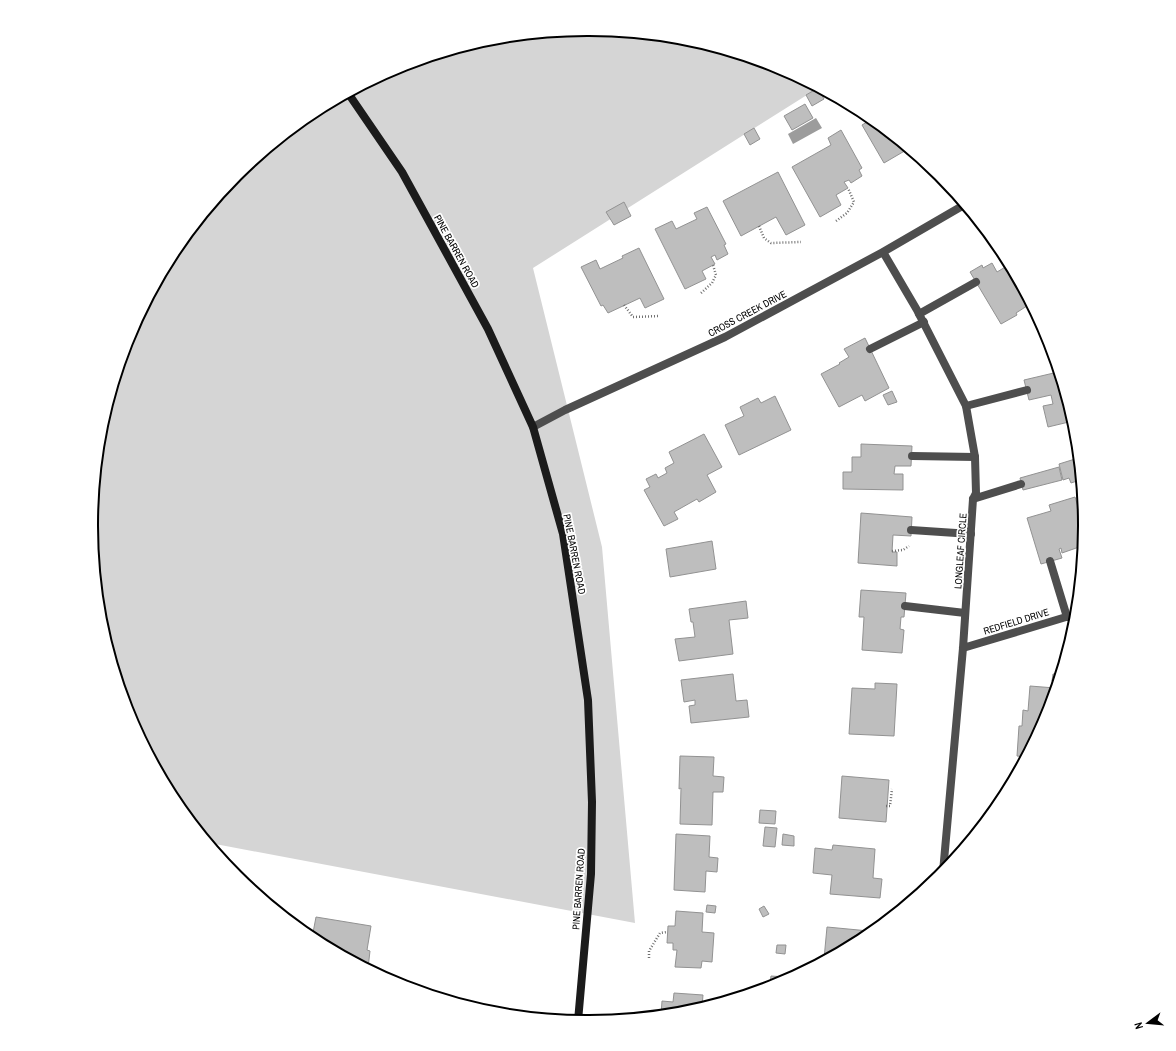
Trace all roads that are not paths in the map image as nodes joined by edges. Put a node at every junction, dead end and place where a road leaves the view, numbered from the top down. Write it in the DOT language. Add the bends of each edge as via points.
graph roads {
  1 [pos="351,97"];
  2 [pos="960,208"];
  3 [pos="883,252"];
  4 [pos="976,282"];
  5 [pos="919,314"];
  6 [pos="924,322"];
  7 [pos="870,349"];
  8 [pos="1026,390"];
  9 [pos="966,406"];
  10 [pos="533,427"];
  11 [pos="912,456"];
  12 [pos="975,457"];
  13 [pos="1022,484"];
  14 [pos="974,499"];
  15 [pos="911,530"];
  16 [pos="971,534"];
  17 [pos="1050,561"];
  18 [pos="905,606"];
  19 [pos="965,613"];
  20 [pos="1067,617"];
  21 [pos="963,648"];
  22 [pos="944,861"];
  23 [pos="579,1015"];
  1 -- 10 [label="main road, PINE BARREN ROAD" via="402,172 488,329"];
  2 -- 3 [label="street, CROSS CREEK DRIVE"];
  3 -- 5 [label="street, LONGLEAF CIRCLE"];
  3 -- 10 [label="street, CROSS CREEK DRIVE" via="725,337"];
  4 -- 5 [label="street"];
  5 -- 6 [label="street, LONGLEAF CIRCLE"];
  6 -- 7 [label="street"];
  6 -- 9 [label="street, LONGLEAF CIRCLE"];
  8 -- 9 [label="street"];
  9 -- 12 [label="street, LONGLEAF CIRCLE"];
  10 -- 23 [label="main road, PINE BARREN ROAD" via="562,534 588,700 592,802 591,874"];
  11 -- 12 [label="street"];
  12 -- 14 [label="street, LONGLEAF CIRCLE"];
  13 -- 14 [label="street"];
  14 -- 16 [label="street, LONGLEAF CIRCLE"];
  15 -- 16 [label="street"];
  16 -- 19 [label="street, LONGLEAF CIRCLE"];
  17 -- 20 [label="street"];
  18 -- 19 [label="street"];
  19 -- 21 [label="street, LONGLEAF CIRCLE"];
  20 -- 21 [label="street, REDFIELD DRIVE"];
  21 -- 22 [label="street, LONGLEAF CIRCLE"];
}
